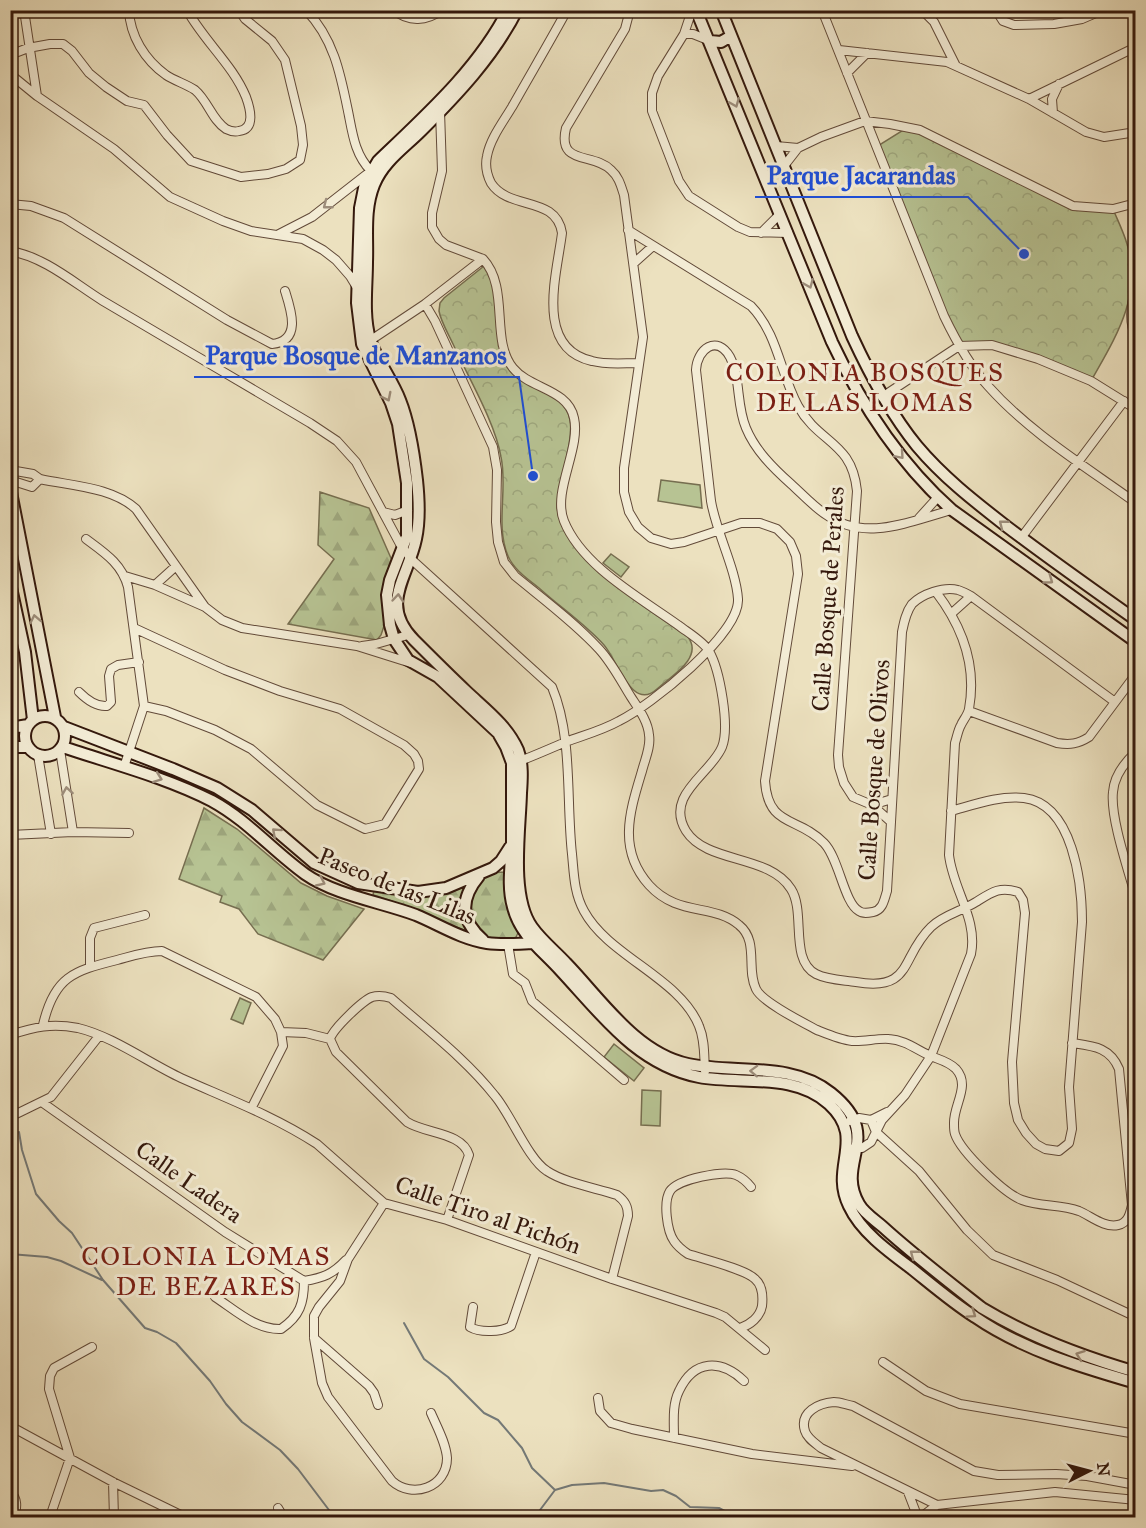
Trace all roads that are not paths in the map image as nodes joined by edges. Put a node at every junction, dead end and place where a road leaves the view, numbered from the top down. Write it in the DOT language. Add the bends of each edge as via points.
graph roads {
  1 [pos="24,10"];
  2 [pos="129,10"];
  3 [pos="188,10"];
  4 [pos="239,10"];
  5 [pos="306,10"];
  6 [pos="394,10"];
  7 [pos="442,10"];
  8 [pos="508,10"];
  9 [pos="517,10"];
  10 [pos="567,10"];
  11 [pos="630,10"];
  12 [pos="694,10"];
  13 [pos="721,10"];
  14 [pos="822,10"];
  15 [pos="922,10"];
  16 [pos="996,10"];
  17 [pos="1103,10"];
  18 [pos="684,34"];
  19 [pos="731,36"];
  20 [pos="710,41"];
  21 [pos="945,44"];
  22 [pos="1136,47"];
  23 [pos="28,48"];
  24 [pos="839,50"];
  25 [pos="867,53"];
  26 [pos="10,55"];
  27 [pos="740,58"];
  28 [pos="936,61"];
  29 [pos="956,66"];
  30 [pos="721,69"];
  31 [pos="847,73"];
  32 [pos="10,74"];
  33 [pos="1059,84"];
  34 [pos="37,96"];
  35 [pos="1029,99"];
  36 [pos="440,111"];
  37 [pos="1053,113"];
  38 [pos="865,121"];
  39 [pos="1136,132"];
  40 [pos="776,146"];
  41 [pos="798,148"];
  42 [pos="784,166"];
  43 [pos="371,171"];
  44 [pos="1136,203"];
  45 [pos="10,204"];
  46 [pos="364,207"];
  47 [pos="780,214"];
  48 [pos="628,230"];
  49 [pos="761,233"];
  50 [pos="788,233"];
  51 [pos="279,234"];
  52 [pos="654,246"];
  53 [pos="10,251"];
  54 [pos="483,259"];
  55 [pos="634,263"];
  56 [pos="357,288"];
  57 [pos="1136,289"];
  58 [pos="285,291"];
  59 [pos="425,304"];
  60 [pos="1133,305"];
  61 [pos="843,313"];
  62 [pos="824,321"];
  63 [pos="852,336"];
  64 [pos="1136,339"];
  65 [pos="371,340"];
  66 [pos="832,342"];
  67 [pos="959,346"];
  68 [pos="638,363"];
  69 [pos="882,397"];
  70 [pos="1124,401"];
  71 [pos="1136,409"];
  72 [pos="1078,461"];
  73 [pos="10,470"];
  74 [pos="40,479"];
  75 [pos="10,480"];
  76 [pos="10,487"];
  77 [pos="938,497"];
  78 [pos="1136,503"];
  79 [pos="408,510"];
  80 [pos="952,510"];
  81 [pos="383,512"];
  82 [pos="918,519"];
  83 [pos="855,527"];
  84 [pos="718,530"];
  85 [pos="1021,538"];
  86 [pos="86,539"];
  87 [pos="403,549"];
  88 [pos="411,559"];
  89 [pos="176,566"];
  90 [pos="125,576"];
  91 [pos="10,584"];
  92 [pos="154,585"];
  93 [pos="936,592"];
  94 [pos="971,596"];
  95 [pos="206,607"];
  96 [pos="952,613"];
  97 [pos="1136,620"];
  98 [pos="134,628"];
  99 [pos="411,637"];
  100 [pos="394,639"];
  101 [pos="1136,642"];
  102 [pos="357,646"];
  103 [pos="41,647"];
  104 [pos="708,650"];
  105 [pos="401,651"];
  106 [pos="25,652"];
  107 [pos="381,654"];
  108 [pos="139,662"];
  109 [pos="412,664"];
  110 [pos="1136,674"];
  111 [pos="79,692"];
  112 [pos="1115,702"];
  113 [pos="144,706"];
  114 [pos="639,710"];
  115 [pos="969,711"];
  116 [pos="55,717"];
  117 [pos="30,723"];
  118 [pos="64,727"];
  119 [pos="10,728"];
  120 [pos="566,742"];
  121 [pos="10,747"];
  122 [pos="28,747"];
  123 [pos="62,749"];
  124 [pos="1136,752"];
  125 [pos="128,753"];
  126 [pos="39,755"];
  127 [pos="517,762"];
  128 [pos="124,767"];
  129 [pos="892,799"];
  130 [pos="872,806"];
  131 [pos="951,811"];
  132 [pos="890,821"];
  133 [pos="73,832"];
  134 [pos="129,833"];
  135 [pos="51,834"];
  136 [pos="10,835"];
  137 [pos="512,844"];
  138 [pos="515,867"];
  139 [pos="483,873"];
  140 [pos="1136,898"];
  141 [pos="965,908"];
  142 [pos="145,915"];
  143 [pos="487,943"];
  144 [pos="533,943"];
  145 [pos="508,944"];
  146 [pos="90,966"];
  147 [pos="44,1025"];
  148 [pos="281,1032"];
  149 [pos="10,1035"];
  150 [pos="99,1036"];
  151 [pos="330,1039"];
  152 [pos="1072,1043"];
  153 [pos="931,1056"];
  154 [pos="705,1072"];
  155 [pos="624,1080"];
  156 [pos="43,1103"];
  157 [pos="252,1107"];
  158 [pos="891,1110"];
  159 [pos="10,1117"];
  160 [pos="871,1120"];
  161 [pos="850,1122"];
  162 [pos="876,1132"];
  163 [pos="871,1142"];
  164 [pos="853,1147"];
  165 [pos="891,1147"];
  166 [pos="751,1187"];
  167 [pos="384,1203"];
  168 [pos="447,1220"];
  169 [pos="536,1252"];
  170 [pos="348,1259"];
  171 [pos="612,1279"];
  172 [pos="304,1281"];
  173 [pos="215,1296"];
  174 [pos="473,1307"];
  175 [pos="1136,1317"];
  176 [pos="740,1328"];
  177 [pos="314,1338"];
  178 [pos="92,1347"];
  179 [pos="765,1350"];
  180 [pos="884,1362"];
  181 [pos="1136,1372"];
  182 [pos="744,1381"];
  183 [pos="1136,1383"];
  184 [pos="598,1398"];
  185 [pos="378,1405"];
  186 [pos="431,1413"];
  187 [pos="10,1426"];
  188 [pos="1136,1434"];
  189 [pos="674,1438"];
  190 [pos="70,1458"];
  191 [pos="855,1467"];
  192 [pos="113,1482"];
  193 [pos="1136,1485"];
  194 [pos="10,1491"];
  195 [pos="908,1492"];
  196 [pos="1136,1500"];
  197 [pos="936,1505"];
  198 [pos="278,1508"];
  199 [pos="52,1511"];
  200 [pos="14,1518"];
  201 [pos="114,1518"];
  202 [pos="187,1518"];
  203 [pos="284,1518"];
  204 [pos="919,1518"];
  1 -- 23 [label="street"];
  2 -- 3 [label="street" via="139,48 165,75 195,90 227,130 243,131 251,119 237,78"];
  4 -- 23 [label="street" via="272,41 285,60 301,126 300,160 268,174 241,177 192,161 144,105 106,87 63,44"];
  5 -- 43 [label="street" via="333,52 355,145"];
  6 -- 7 [label="street" via="417,20 432,18"];
  8 -- 43 [label="street" via="461,76"];
  9 -- 36 [label="street" via="481,65"];
  10 -- 68 [label="street" via="494,139 487,156 487,173 503,194 548,210 559,222 562,232 552,309 563,343 580,357 594,362"];
  11 -- 48 [label="street, Calle Bosque de Olivos" via="625,29 563,139 573,155 599,162 620,180"];
  12 -- 18 [label="street"];
  12 -- 20 [label="street"];
  13 -- 19 [label="street"];
  14 -- 24 [label="street"];
  15 -- 21 [label="street" via="934,22"];
  16 -- 17 [label="street" via="1003,21 1014,25 1054,24"];
  18 -- 20 [label="street"];
  18 -- 49 [label="street" via="652,93 652,111 679,181 689,196 701,204 738,227"];
  19 -- 20 [label="street" via="721,42"];
  19 -- 27 [label="street"];
  20 -- 30 [label="street"];
  21 -- 28 [label="street"];
  21 -- 29 [label="street"];
  22 -- 33 [label="street"];
  23 -- 26 [label="street"];
  23 -- 34 [label="street"];
  24 -- 25 [label="street"];
  24 -- 31 [label="street"];
  25 -- 28 [label="street"];
  25 -- 31 [label="street"];
  27 -- 30 [label="street" via="728,56"];
  27 -- 40 [label="street"];
  28 -- 29 [label="street"];
  29 -- 35 [label="street"];
  30 -- 47 [label="street, one-way"];
  31 -- 38 [label="street"];
  32 -- 34 [label="street"];
  33 -- 35 [label="street"];
  33 -- 37 [label="street" via="1052,99"];
  34 -- 51 [label="street" via="114,149 170,197 251,231"];
  35 -- 37 [label="street"];
  36 -- 46 [label="street" via="385,165"];
  36 -- 54 [label="street" via="442,171 432,227 446,245"];
  37 -- 39 [label="street" via="1086,132 1104,137"];
  38 -- 41 [label="street"];
  38 -- 44 [label="street" via="920,130 1073,206 1113,209"];
  38 -- 67 [label="street"];
  40 -- 41 [label="street"];
  40 -- 42 [label="street"];
  41 -- 42 [label="street"];
  42 -- 61 [label="street"];
  43 -- 46 [label="street" via="365,183"];
  43 -- 51 [label="street, one-way" via="312,217"];
  45 -- 58 [label="street" via="31,206 64,218 272,345 286,340 292,329"];
  46 -- 56 [label="street"];
  46 -- 65 [label="street"];
  47 -- 49 [label="street"];
  47 -- 50 [label="street"];
  48 -- 52 [label="street, Calle Bosque de Perales"];
  48 -- 55 [label="street, Calle Bosque de Olivos"];
  49 -- 50 [label="street"];
  50 -- 62 [label="street, one-way"];
  51 -- 56 [label="street" via="303,239 324,250 341,265"];
  52 -- 55 [label="street"];
  52 -- 83 [label="street, Calle Bosque de Perales" via="736,296 761,317 799,407 849,461 857,491"];
  53 -- 81 [label="street" via="42,261 337,441 356,462"];
  54 -- 59 [label="street"];
  54 -- 104 [label="street" via="494,277 504,346 511,364 520,374 564,400 574,418 561,507 572,535 595,565"];
  55 -- 68 [label="street, Calle Bosque de Olivos" via="643,326"];
  56 -- 79 [label="street, one-way" via="362,344 398,424"];
  57 -- 60 [label="street"];
  59 -- 65 [label="street"];
  59 -- 114 [label="street" via="493,447 497,470 496,532 504,562 599,649"];
  60 -- 64 [label="street" via="1131,322"];
  61 -- 62 [label="street" via="836,321"];
  61 -- 63 [label="street"];
  62 -- 66 [label="street"];
  63 -- 66 [label="street" via="841,334"];
  63 -- 69 [label="street"];
  65 -- 88 [label="street" via="400,399 413,452 418,520"];
  66 -- 77 [label="street, one-way" via="880,431"];
  67 -- 69 [label="street"];
  67 -- 70 [label="street" via="992,345 1014,350 1091,381"];
  67 -- 72 [label="street" via="1008,405"];
  68 -- 84 [label="street, Calle Bosque de Olivos" via="624,468 629,512 651,538 671,544"];
  85 -- 69 [label="street, one-way" via="945,475 918,447"];
  70 -- 71 [label="street"];
  70 -- 72 [label="street"];
  72 -- 78 [label="street"];
  72 -- 85 [label="street"];
  73 -- 74 [label="street"];
  74 -- 75 [label="street" via="32,487"];
  74 -- 89 [label="street" via="126,500"];
  103 -- 76 [label="street, one-way"];
  77 -- 80 [label="street"];
  77 -- 82 [label="street"];
  79 -- 81 [label="street" via="395,515"];
  79 -- 87 [label="street"];
  80 -- 82 [label="street"];
  80 -- 101 [label="street, one-way"];
  81 -- 87 [label="street"];
  82 -- 83 [label="street" via="880,529"];
  83 -- 84 [label="street" via="825,514 758,450 746,429 730,358 724,349 714,345 703,349 696,370"];
  83 -- 130 [label="street, Calle Bosque de Perales" via="837,755 844,783 853,797"];
  84 -- 104 [label="street" via="738,600 729,625"];
  84 -- 132 [label="street, Calle Bosque de Olivos" via="741,523 760,523 777,530 790,542 796,556 798,574 765,780 766,796 779,816 816,835 826,845 858,911 877,911 884,903"];
  85 -- 97 [label="street"];
  86 -- 90 [label="street" via="110,557"];
  87 -- 88 [label="street"];
  87 -- 100 [label="street" via="387,595"];
  99 -- 88 [label="street, one-way" via="399,616 397,602 400,583"];
  88 -- 120 [label="street" via="552,687"];
  89 -- 92 [label="street"];
  89 -- 95 [label="street"];
  90 -- 92 [label="street"];
  90 -- 98 [label="street"];
  91 -- 106 [label="street"];
  92 -- 95 [label="street"];
  93 -- 94 [label="street" via="959,590"];
  93 -- 96 [label="street"];
  93 -- 129 [label="street, Calle Bosque de Olivos" via="912,604 905,617"];
  94 -- 96 [label="street"];
  94 -- 112 [label="street"];
  95 -- 102 [label="street" via="222,620 242,628"];
  96 -- 115 [label="street" via="969,657"];
  98 -- 108 [label="street"];
  98 -- 113 [label="street" via="225,670 340,709 404,745 418,760 419,769 385,824 365,829 317,804 251,749 186,718"];
  99 -- 100 [label="street"];
  99 -- 105 [label="street"];
  99 -- 127 [label="street" via="505,727 515,743"];
  100 -- 102 [label="street"];
  100 -- 105 [label="street"];
  102 -- 107 [label="street"];
  103 -- 106 [label="street"];
  103 -- 116 [label="street"];
  104 -- 114 [label="street" via="654,701"];
  104 -- 141 [label="street" via="724,706 724,741 683,798 685,829 704,846 765,868 790,887 796,900 802,958 808,969 829,978 886,984 904,970 932,925"];
  105 -- 107 [label="street"];
  105 -- 109 [label="street"];
  106 -- 117 [label="street"];
  107 -- 109 [label="street"];
  108 -- 111 [label="street" via="111,669 111,702 107,706 87,700"];
  108 -- 113 [label="street"];
  109 -- 127 [label="street" via="438,676 498,733"];
  110 -- 112 [label="street"];
  112 -- 115 [label="street" via="1089,737 1068,745"];
  113 -- 125 [label="street"];
  114 -- 120 [label="street"];
  114 -- 153 [label="street" via="650,733 649,745 628,828 636,863 648,884 684,908 730,918 742,927 749,939 756,991 767,1000 838,1037 852,1041 890,1038"];
  115 -- 131 [label="street" via="955,743"];
  116 -- 117 [label="street" via="43,715"];
  116 -- 118 [label="street"];
  117 -- 119 [label="street"];
  117 -- 122 [label="street" via="25,740"];
  118 -- 123 [label="street"];
  118 -- 125 [label="street, Paseo de las Lilas"];
  120 -- 127 [label="street"];
  120 -- 154 [label="street" via="576,894 594,926 673,991 693,1015 703,1040"];
  121 -- 122 [label="street"];
  122 -- 126 [label="street"];
  123 -- 126 [label="street" via="50,756"];
  123 -- 128 [label="street, Paseo de las Lilas"];
  133 -- 123 [label="street, one-way"];
  124 -- 140 [label="street" via="1116,777 1112,794 1114,817"];
  125 -- 128 [label="street"];
  139 -- 125 [label="street, Paseo de las Lilas, one-way" via="427,891 350,880 314,864 230,795"];
  126 -- 135 [label="street"];
  127 -- 137 [label="street"];
  127 -- 138 [label="street"];
  128 -- 143 [label="street, Paseo de las Lilas, one-way" via="223,807 317,881"];
  129 -- 130 [label="street"];
  129 -- 132 [label="street, Calle Bosque de Olivos"];
  130 -- 132 [label="street, Calle Bosque de Perales"];
  131 -- 141 [label="street" via="951,872"];
  131 -- 152 [label="street" via="1025,798 1053,813 1064,829 1082,895"];
  133 -- 134 [label="street"];
  133 -- 135 [label="street"];
  135 -- 136 [label="street"];
  137 -- 138 [label="street"];
  137 -- 139 [label="street, Paseo de las Lilas" via="501,861"];
  138 -- 139 [label="street, Paseo de las Lilas"];
  138 -- 144 [label="street" via="510,884 513,909"];
  138 -- 154 [label="street" via="522,906 540,937 637,1037 668,1058"];
  139 -- 143 [label="street" via="467,892 465,910 471,927"];
  141 -- 152 [label="street" via="1007,888 1018,892 1023,900 1012,1084 1018,1119 1026,1133 1045,1149 1059,1151 1069,1143"];
  141 -- 153 [label="street" via="972,928 971,954"];
  142 -- 146 [label="street" via="93,928"];
  143 -- 145 [label="street, Paseo de las Lilas"];
  144 -- 145 [label="street, Paseo de las Lilas"];
  144 -- 154 [label="street" via="606,1022 632,1044 664,1066"];
  145 -- 155 [label="street" via="513,974 525,983 532,1001"];
  146 -- 147 [label="street" via="69,975 58,988 48,1005"];
  146 -- 148 [label="street" via="162,951 256,997"];
  147 -- 149 [label="street, Calle Tiro al Pichón"];
  147 -- 150 [label="street, Calle Tiro al Pichón" via="80,1029"];
  148 -- 151 [label="street"];
  148 -- 157 [label="street" via="283,1046"];
  150 -- 156 [label="street"];
  150 -- 157 [label="street, Calle Tiro al Pichón"];
  151 -- 168 [label="street" via="336,1052 407,1122 460,1141 467,1148 469,1155"];
  151 -- 171 [label="street" via="368,998 391,998 480,1077 545,1170 624,1200 628,1216"];
  152 -- 153 [label="street" via="1105,1051 1115,1058 1119,1069 1132,1206 1122,1224 1106,1225 1077,1211 1030,1203 1003,1188 969,1155 955,1134 954,1115 962,1080 946,1061"];
  153 -- 158 [label="street"];
  154 -- 161 [label="street" via="774,1072 804,1079 829,1091"];
  156 -- 159 [label="street"];
  156 -- 172 [label="street, Calle Ladera" via="225,1232"];
  157 -- 167 [label="street, Calle Tiro al Pichón" via="317,1144"];
  158 -- 160 [label="street"];
  158 -- 162 [label="street"];
  160 -- 161 [label="street"];
  160 -- 162 [label="street"];
  161 -- 164 [label="street"];
  162 -- 163 [label="street"];
  162 -- 165 [label="street"];
  163 -- 164 [label="street" via="865,1147"];
  163 -- 165 [label="street"];
  181 -- 164 [label="street, one-way" via="1082,1356 1000,1319 904,1246 857,1201 852,1178"];
  164 -- 183 [label="street, one-way" via="842,1178 849,1206 870,1234 897,1258 997,1330 1076,1365"];
  165 -- 175 [label="street" via="919,1172 993,1255"];
  166 -- 176 [label="street" via="736,1175 715,1174 676,1185 667,1201 669,1230 680,1248 755,1278 760,1287 761,1308 755,1319"];
  167 -- 168 [label="street, Calle Tiro al Pichón"];
  167 -- 170 [label="street"];
  168 -- 169 [label="street, Calle Tiro al Pichón"];
  169 -- 171 [label="street, Calle Tiro al Pichón"];
  169 -- 174 [label="street" via="512,1326 505,1330 474,1330 470,1327"];
  170 -- 172 [label="street" via="333,1274"];
  170 -- 177 [label="street" via="340,1281 314,1316"];
  171 -- 176 [label="street, Calle Tiro al Pichón" via="716,1312"];
  172 -- 173 [label="street" via="299,1313 281,1329 260,1326"];
  176 -- 179 [label="street, Calle Tiro al Pichón"];
  177 -- 185 [label="street" via="369,1386"];
  177 -- 186 [label="street" via="321,1383 328,1397 397,1486 417,1490 430,1487 445,1470 445,1446"];
  178 -- 190 [label="street" via="54,1368 50,1376 49,1389"];
  180 -- 188 [label="street" via="926,1391 960,1404"];
  182 -- 189 [label="street" via="722,1366 699,1368 679,1391"];
  184 -- 189 [label="street" via="600,1411 611,1423"];
  187 -- 190 [label="street"];
  189 -- 191 [label="street" via="752,1454"];
  190 -- 192 [label="street"];
  190 -- 199 [label="street"];
  191 -- 193 [label="street" via="810,1439 805,1430 810,1409 836,1402 861,1410 974,1471 1087,1476"];
  191 -- 195 [label="street"];
  192 -- 201 [label="street"];
  192 -- 202 [label="street"];
  194 -- 200 [label="street" via="17,1503"];
  195 -- 197 [label="street"];
  195 -- 204 [label="street"];
  196 -- 197 [label="street" via="1055,1491"];
  197 -- 204 [label="street"];
  198 -- 203 [label="street"];
}
